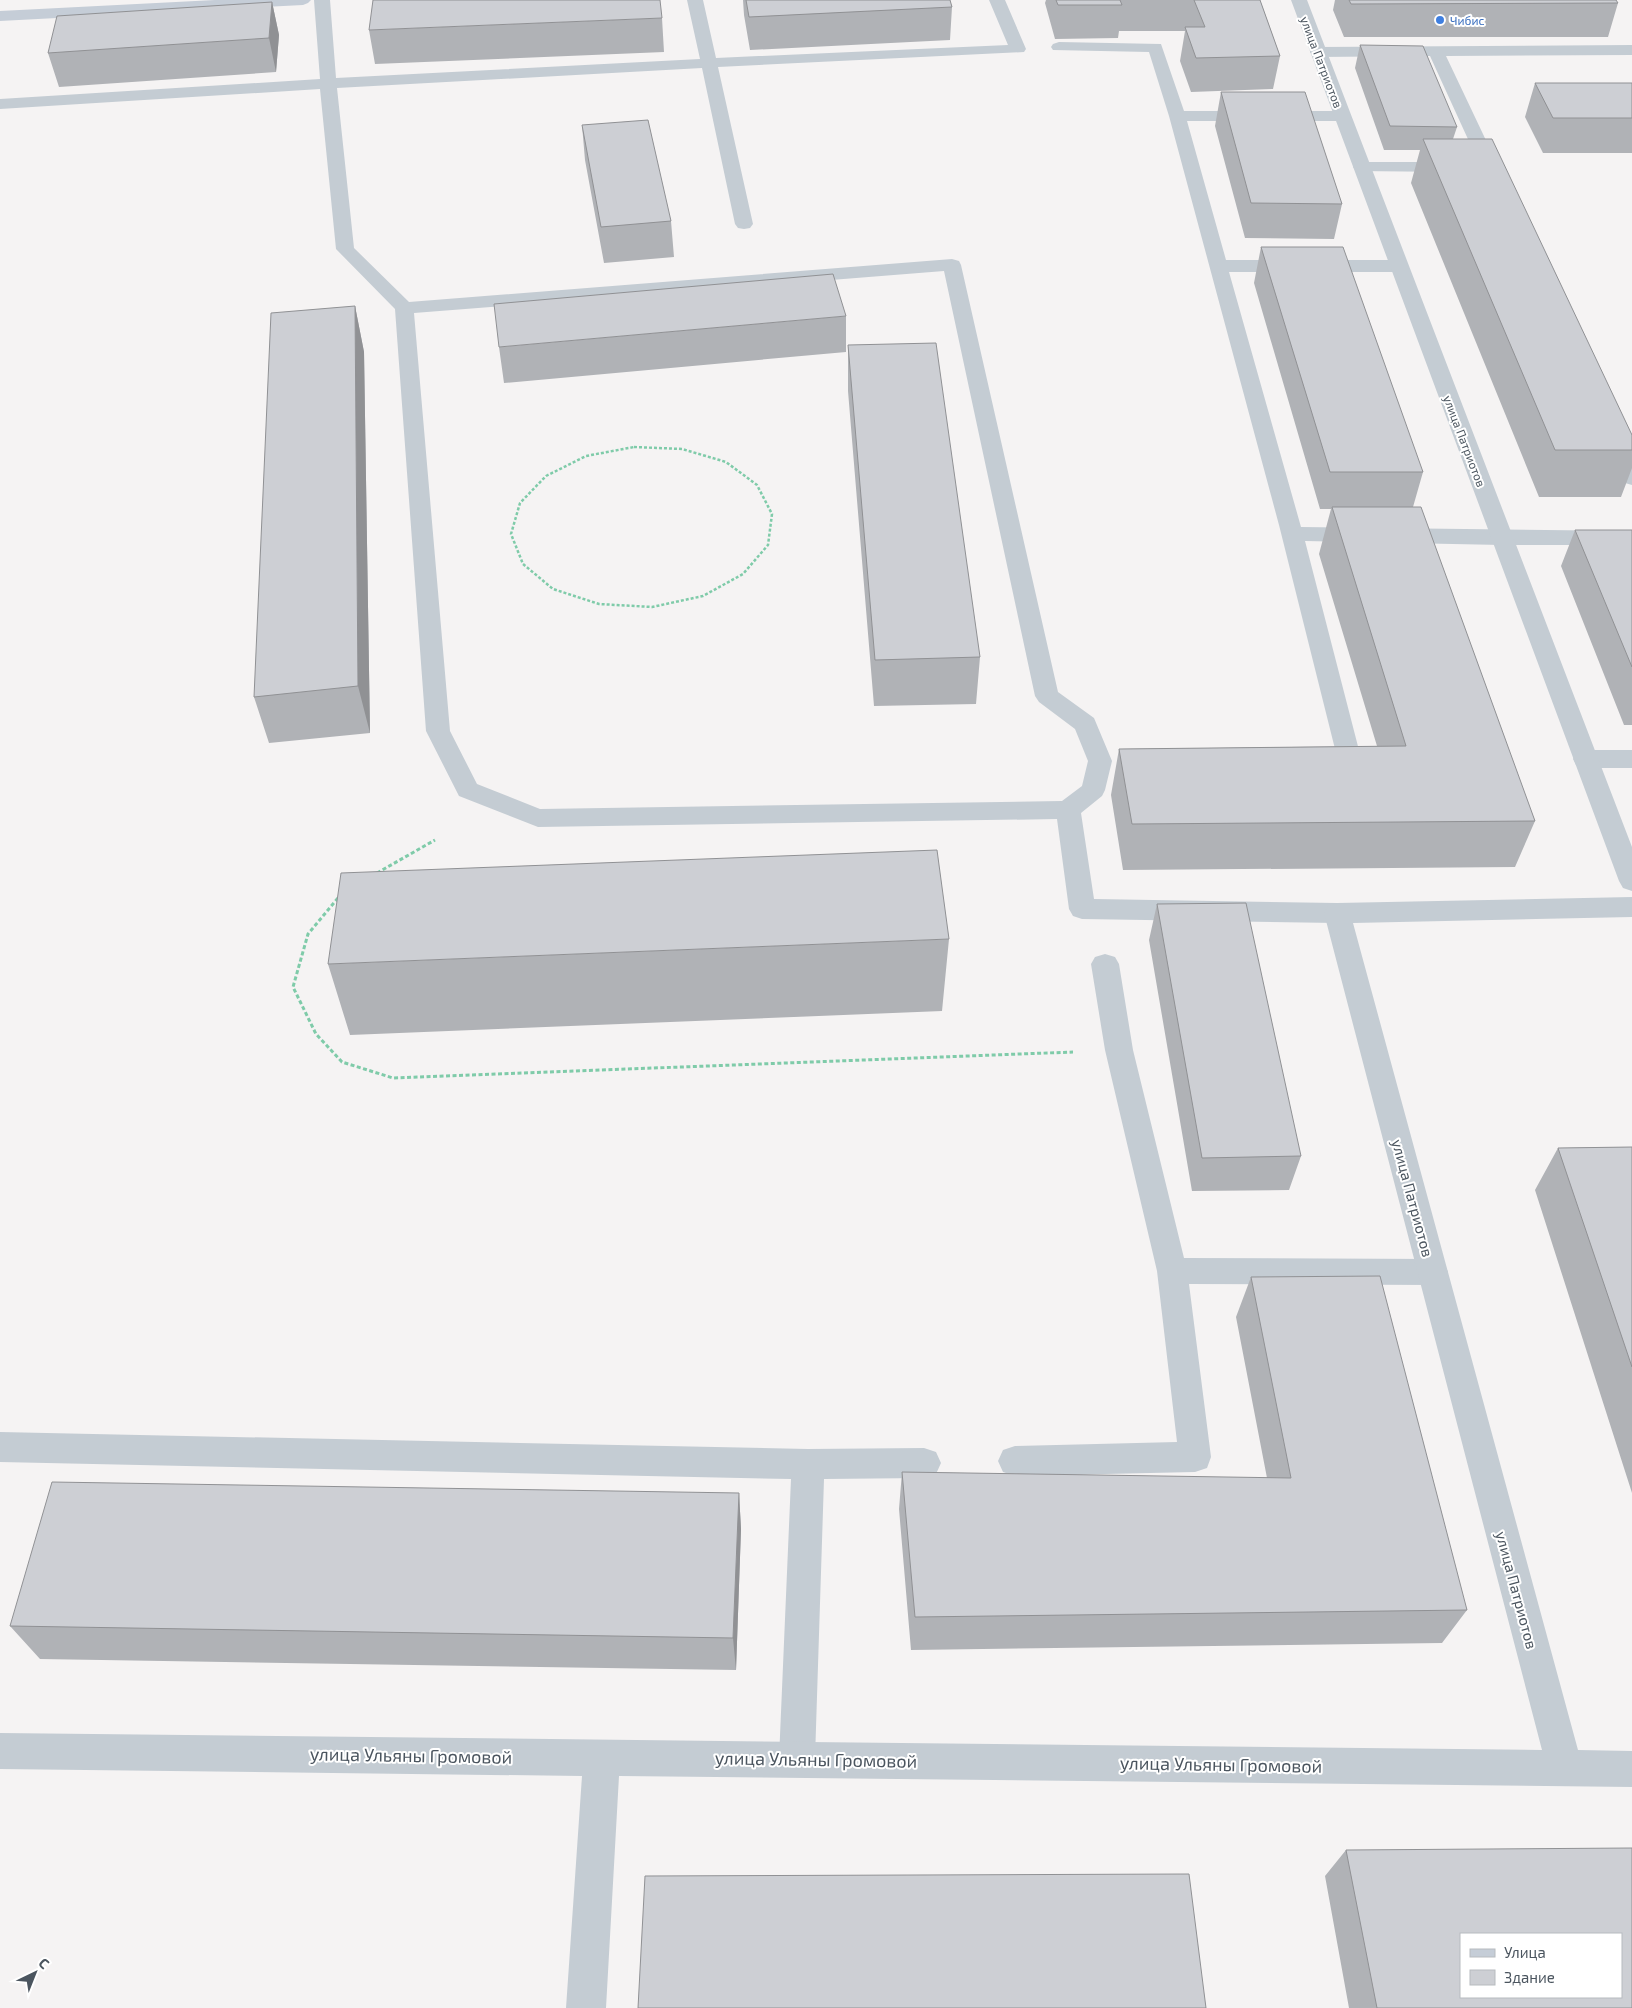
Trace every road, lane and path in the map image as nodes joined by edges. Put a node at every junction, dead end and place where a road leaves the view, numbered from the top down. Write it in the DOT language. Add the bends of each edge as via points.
graph roads {
  1 [pos="304,0"];
  2 [pos="322,0"];
  3 [pos="695,0"];
  4 [pos="997,0"];
  5 [pos="1298,0"];
  6 [pos="0,16"];
  7 [pos="1059,47"];
  8 [pos="1632,50"];
  9 [pos="1436,51"];
  10 [pos="1318,52"];
  11 [pos="707,61"];
  12 [pos="328,82"];
  13 [pos="0,104"];
  14 [pos="1177,116"];
  15 [pos="1342,116"];
  16 [pos="1362,167"];
  17 [pos="1489,167"];
  18 [pos="1497,185"];
  19 [pos="744,224"];
  20 [pos="1219,266"];
  21 [pos="1399,266"];
  22 [pos="404,308"];
  23 [pos="1608,426"];
  24 [pos="1632,479"];
  25 [pos="1292,534"];
  26 [pos="1502,538"];
  27 [pos="1632,538"];
  28 [pos="553,589"];
  29 [pos="1309,758"];
  30 [pos="1632,758"];
  31 [pos="1585,759"];
  32 [pos="1068,810"];
  33 [pos="435,840"];
  34 [pos="376,874"];
  35 [pos="1632,881"];
  36 [pos="343,894"];
  37 [pos="1632,907"];
  38 [pos="1337,913"];
  39 [pos="1105,964"];
  40 [pos="1119,1050"];
  41 [pos="1172,1271"];
  42 [pos="1433,1272"];
  43 [pos="0,1446"];
  44 [pos="1015,1460"];
  45 [pos="924,1463"];
  46 [pos="808,1464"];
  47 [pos="0,1750"];
  48 [pos="602,1757"];
  49 [pos="797,1759"];
  50 [pos="1565,1768"];
  51 [pos="1632,1769"];
  52 [pos="586,2008"];
  1 -- 6 [label="main road"];
  2 -- 12 [label="street"];
  3 -- 11 [label="street"];
  4 -- 11 [label="street" via="1018,49"];
  5 -- 10 [label="street, улица Патриотов"];
  7 -- 14 [label="street" via="1155,47"];
  8 -- 9 [label="street"];
  9 -- 10 [label="street"];
  9 -- 17 [label="street"];
  10 -- 15 [label="street, улица Патриотов"];
  11 -- 12 [label="street"];
  11 -- 19 [label="street"];
  12 -- 13 [label="street"];
  12 -- 22 [label="street" via="346,248"];
  14 -- 15 [label="street"];
  14 -- 20 [label="street"];
  15 -- 16 [label="street, улица Патриотов"];
  16 -- 17 [label="street"];
  16 -- 21 [label="street, улица Патриотов"];
  17 -- 18 [label="street"];
  20 -- 21 [label="street"];
  20 -- 25 [label="street"];
  21 -- 26 [label="street, улица Патриотов"];
  22 -- 32 [label="street" via="438,731 468,790 538,818"];
  22 -- 32 [label="street" via="952,265 1047,696 1085,724 1100,761 1093,790"];
  23 -- 24 [label="street"];
  25 -- 26 [label="street"];
  25 -- 29 [label="street" via="1348,758"];
  26 -- 27 [label="street"];
  26 -- 31 [label="street, улица Патриотов"];
  28 -- 28 [label="path" via="599,604 652,607 703,596 744,574 768,545 772,514 757,484 726,462 682,450 634,447 586,456 546,476 520,502 511,534 523,564"];
  30 -- 31 [label="street"];
  31 -- 35 [label="street, улица Патриотов"];
  32 -- 38 [label="street" via="1082,909"];
  33 -- 34 [label="path"];
  36 -- 40 [label="path" via="308,934 293,987 316,1034 342,1062 393,1078"];
  37 -- 38 [label="street"];
  38 -- 42 [label="street, улица Патриотов"];
  39 -- 40 [label="street"];
  40 -- 41 [label="street"];
  41 -- 42 [label="street"];
  41 -- 44 [label="street" via="1195,1457"];
  42 -- 50 [label="street, улица Патриотов"];
  43 -- 46 [label="street"];
  45 -- 46 [label="street"];
  46 -- 49 [label="street"];
  47 -- 48 [label="street, улица Ульяны Громовой"];
  48 -- 49 [label="street, улица Ульяны Громовой"];
  48 -- 52 [label="street"];
  49 -- 50 [label="street, улица Ульяны Громовой"];
  50 -- 51 [label="street, улица Ульяны Громовой"];
}
